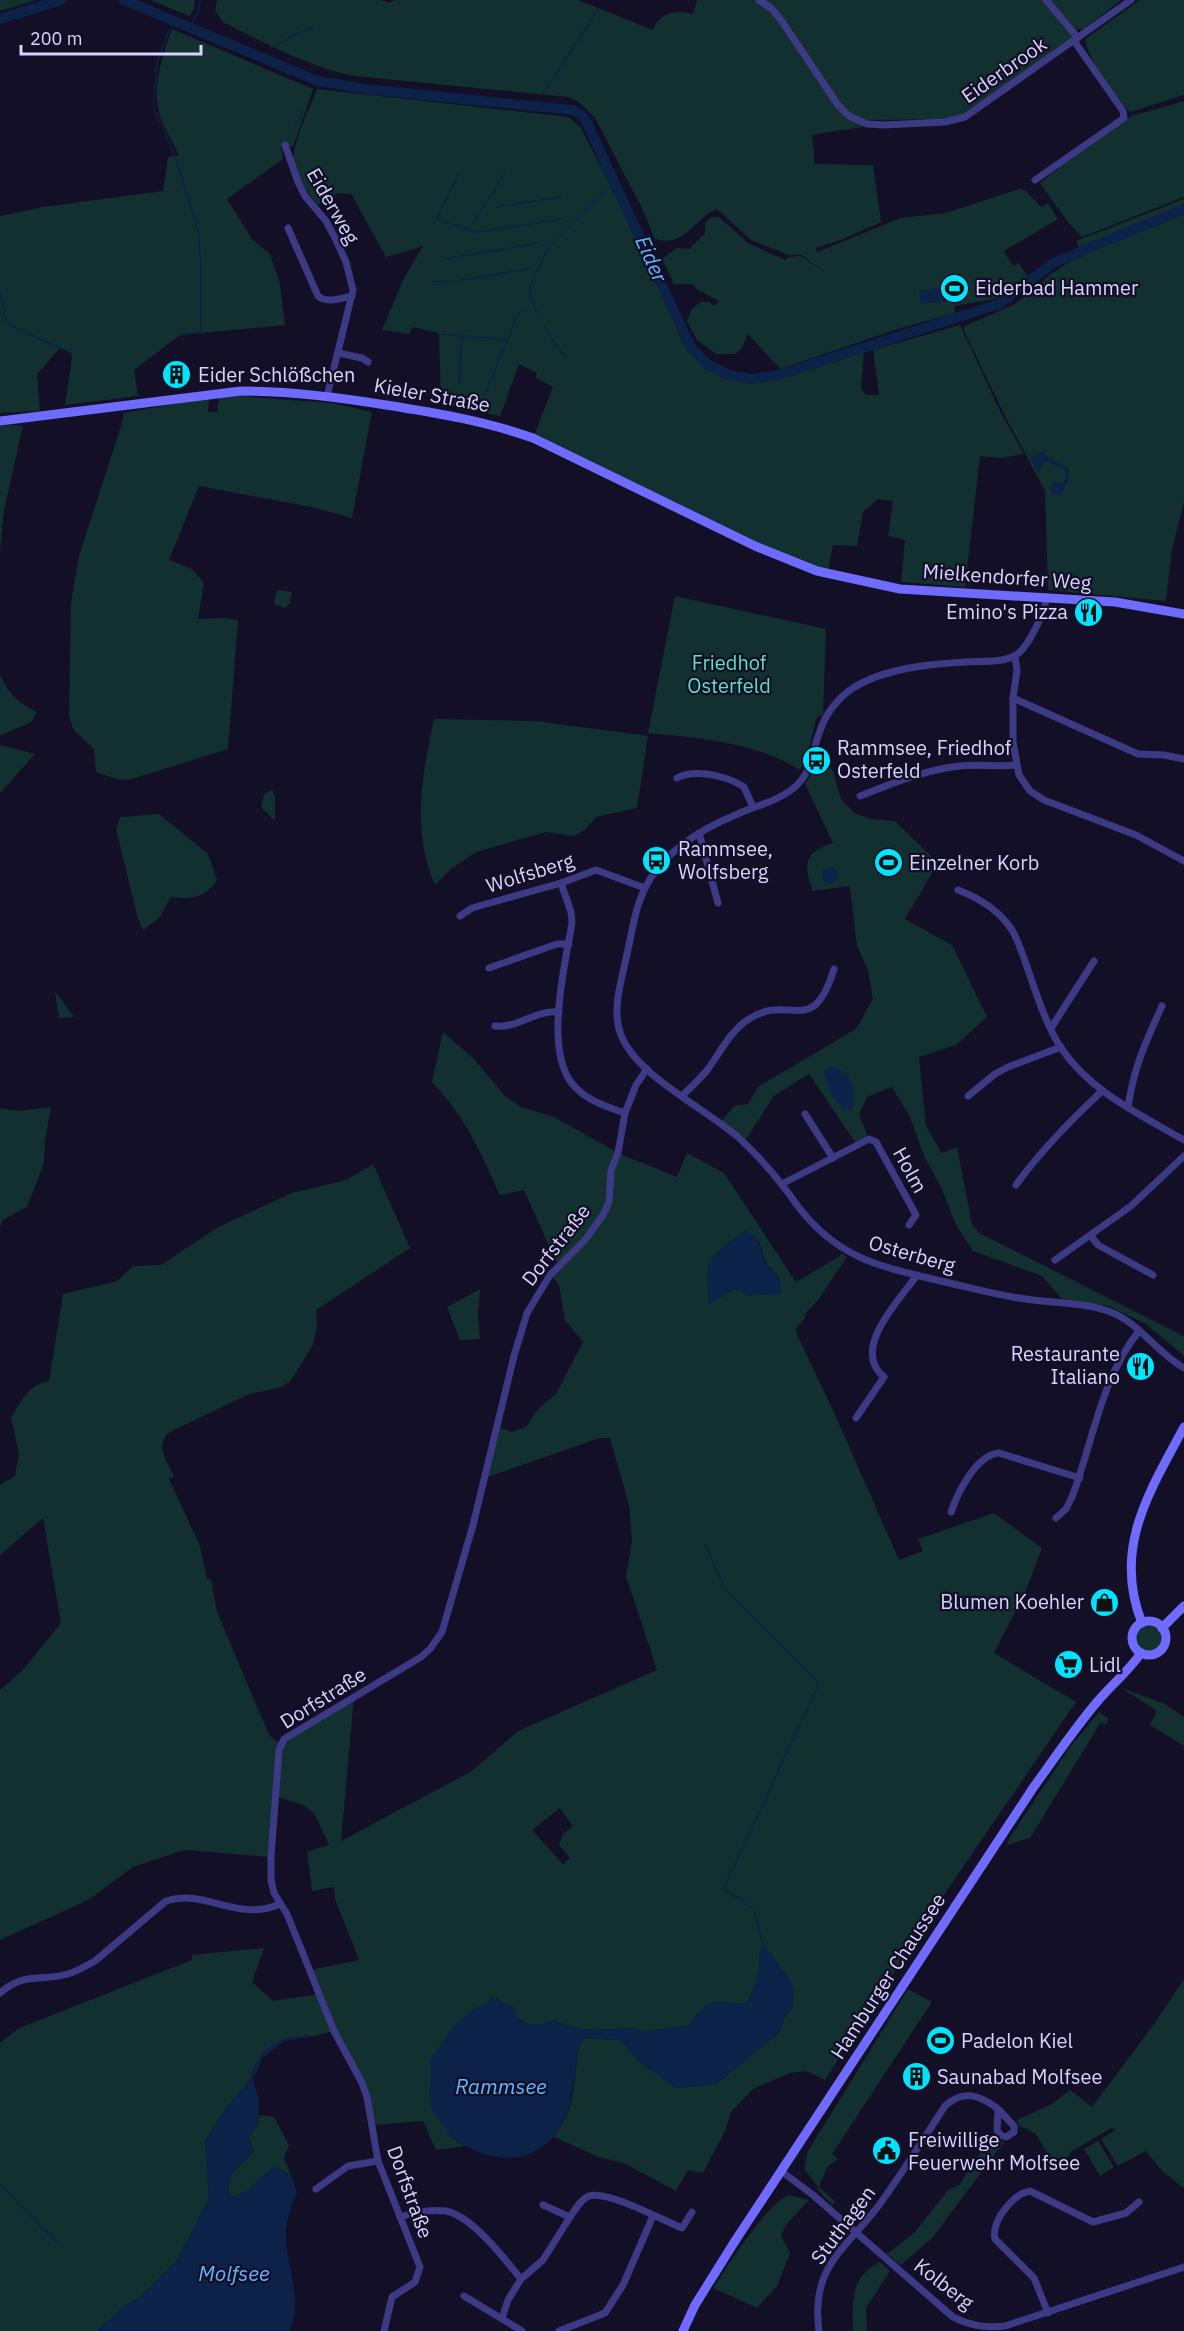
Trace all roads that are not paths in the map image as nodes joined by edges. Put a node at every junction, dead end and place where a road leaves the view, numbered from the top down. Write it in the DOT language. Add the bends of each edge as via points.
graph roads {
  1 [pos="759,0"];
  2 [pos="1046,0"];
  3 [pos="1131,0"];
  4 [pos="1076,39"];
  5 [pos="285,146"];
  6 [pos="1035,180"];
  7 [pos="288,228"];
  8 [pos="352,296"];
  9 [pos="338,352"];
  10 [pos="368,362"];
  11 [pos="327,396"];
  12 [pos="0,421"];
  13 [pos="828,573"];
  14 [pos="1046,598"];
  15 [pos="1184,614"];
  16 [pos="1015,656"];
  17 [pos="1013,698"];
  18 [pos="1184,759"];
  19 [pos="1017,765"];
  20 [pos="677,778"];
  21 [pos="860,796"];
  22 [pos="753,807"];
  23 [pos="699,833"];
  24 [pos="1184,861"];
  25 [pos="561,883"];
  26 [pos="645,888"];
  27 [pos="958,890"];
  28 [pos="718,903"];
  29 [pos="460,916"];
  30 [pos="569,944"];
  31 [pos="1094,962"];
  32 [pos="489,968"];
  33 [pos="834,969"];
  34 [pos="1162,1006"];
  35 [pos="559,1012"];
  36 [pos="495,1026"];
  37 [pos="1051,1028"];
  38 [pos="1060,1047"];
  39 [pos="647,1069"];
  40 [pos="1101,1092"];
  41 [pos="683,1095"];
  42 [pos="968,1096"];
  43 [pos="1128,1108"];
  44 [pos="625,1113"];
  45 [pos="805,1114"];
  46 [pos="1184,1140"];
  47 [pos="1184,1156"];
  48 [pos="833,1158"];
  49 [pos="1180,1167"];
  50 [pos="782,1184"];
  51 [pos="1016,1185"];
  52 [pos="909,1225"];
  53 [pos="1090,1236"];
  54 [pos="1055,1260"];
  55 [pos="917,1275"];
  56 [pos="1153,1275"];
  57 [pos="1140,1331"];
  58 [pos="1184,1368"];
  59 [pos="856,1418"];
  60 [pos="1184,1427"];
  61 [pos="1080,1478"];
  62 [pos="951,1512"];
  63 [pos="1056,1518"];
  64 [pos="1184,1606"];
  65 [pos="1142,1623"];
  66 [pos="1162,1628"];
  67 [pos="1141,1653"];
  68 [pos="280,1904"];
  69 [pos="0,1993"];
  70 [pos="998,2109"];
  71 [pos="378,2161"];
  72 [pos="781,2171"];
  73 [pos="316,2189"];
  74 [pos="1138,2202"];
  75 [pos="543,2205"];
  76 [pos="692,2212"];
  77 [pos="653,2216"];
  78 [pos="400,2217"];
  79 [pos="570,2217"];
  80 [pos="856,2232"];
  81 [pos="1184,2267"];
  82 [pos="521,2278"];
  83 [pos="464,2296"];
  84 [pos="1048,2313"];
  85 [pos="501,2318"];
  86 [pos="972,2328"];
  87 [pos="384,2331"];
  88 [pos="522,2331"];
  89 [pos="559,2331"];
  90 [pos="683,2331"];
  91 [pos="819,2331"];
  1 -- 4 [label="street, Eiderbrook" via="781,20 838,105 849,116 867,124 945,122 965,117"];
  2 -- 4 [label="street"];
  3 -- 4 [label="street, Eiderbrook"];
  4 -- 6 [label="street" via="1125,117"];
  5 -- 8 [label="street, Eiderweg" via="305,196 335,238 348,271"];
  7 -- 8 [label="street" via="318,296 329,301"];
  8 -- 9 [label="street, Eiderweg"];
  9 -- 10 [label="street"];
  9 -- 11 [label="street, Eiderweg"];
  11 -- 12 [label="street, Kieler Straße" via="225,391"];
  11 -- 13 [label="street, Kieler Straße" via="442,413 533,438 755,546"];
  13 -- 14 [label="street, Mielkendorfer Weg" via="900,589"];
  14 -- 15 [label="street, Mielkendorfer Weg" via="1139,605"];
  14 -- 16 [label="street" via="1030,638"];
  16 -- 17 [label="street"];
  16 -- 22 [label="street, Osterberg" via="923,667 883,675 855,687 843,696 821,726 810,767 803,778 789,791"];
  17 -- 18 [label="street" via="1138,754"];
  17 -- 19 [label="street"];
  19 -- 21 [label="street" via="939,769"];
  19 -- 24 [label="street" via="1023,782 1038,797 1136,835"];
  20 -- 22 [label="street" via="688,774 730,780 744,787"];
  22 -- 23 [label="street, Osterberg"];
  23 -- 26 [label="street, Osterberg" via="664,861"];
  23 -- 28 [label="street"];
  25 -- 26 [label="street, Wolfsberg" via="596,870"];
  25 -- 29 [label="street, Wolfsberg" via="472,908"];
  25 -- 30 [label="street" via="572,917"];
  26 -- 39 [label="street, Osterberg" via="636,912 617,1014 626,1046"];
  27 -- 37 [label="street" via="977,898 1012,930"];
  30 -- 32 [label="street" via="557,944"];
  30 -- 35 [label="street"];
  31 -- 37 [label="street"];
  33 -- 41 [label="street" via="826,993 813,1007 805,1011 760,1012 748,1019"];
  34 -- 43 [label="street" via="1140,1054"];
  35 -- 36 [label="street"];
  35 -- 44 [label="street" via="558,1044 569,1080 591,1100"];
  37 -- 38 [label="street"];
  38 -- 40 [label="street"];
  38 -- 42 [label="street" via="1008,1067"];
  39 -- 41 [label="street, Osterberg"];
  39 -- 44 [label="street"];
  40 -- 43 [label="street"];
  40 -- 51 [label="street" via="1061,1130"];
  41 -- 50 [label="street, Osterberg" via="741,1140"];
  43 -- 46 [label="street"];
  44 -- 68 [label="street, Dorfstraße" via="611,1170 609,1202 603,1215 585,1240 550,1275 527,1313 473,1525 438,1639 420,1657 280,1745 271,1857 271,1880"];
  45 -- 48 [label="street"];
  47 -- 49 [label="street"];
  48 -- 50 [label="street, Holm"];
  48 -- 52 [label="street, Holm" via="864,1140 876,1142 916,1215"];
  49 -- 53 [label="street"];
  50 -- 55 [label="street, Osterberg" via="811,1223 834,1243 867,1260"];
  53 -- 54 [label="street"];
  53 -- 56 [label="street" via="1098,1245"];
  55 -- 57 [label="street, Osterberg" via="1015,1298 1107,1311"];
  55 -- 59 [label="street" via="876,1334 872,1364 884,1377"];
  57 -- 58 [label="street, Osterberg"];
  57 -- 61 [label="street" via="1106,1394"];
  60 -- 65 [label="street" via="1135,1530 1133,1592"];
  61 -- 62 [label="street" via="993,1454 986,1456 973,1472"];
  61 -- 63 [label="street" via="1066,1509"];
  64 -- 66 [label="street"];
  65 -- 66 [label="street" via="1152,1622"];
  65 -- 67 [label="street" via="1132,1638"];
  66 -- 67 [label="street" via="1166,1638 1162,1649 1152,1655"];
  67 -- 72 [label="street, Hamburger Chaussee" via="1078,1724 1039,1780"];
  68 -- 69 [label="street" via="253,1911 191,1898 166,1900 81,1969 16,1981"];
  68 -- 71 [label="street, Dorfstraße" via="334,2031 368,2097"];
  70 -- 80 [label="street, Stuthagen" via="970,2095 952,2099 881,2203"];
  71 -- 73 [label="street" via="348,2166"];
  71 -- 78 [label="street, Dorfstraße"];
  72 -- 80 [label="street, Kolberg"];
  72 -- 90 [label="street, Hamburger Chaussee" via="707,2285"];
  74 -- 84 [label="street" via="1126,2213 1093,2222 1030,2191 1019,2194 998,2219 995,2239 1034,2278"];
  75 -- 79 [label="street"];
  76 -- 77 [label="street" via="682,2228"];
  77 -- 79 [label="street" via="606,2195 583,2200"];
  77 -- 89 [label="street" via="623,2285 605,2313"];
  78 -- 82 [label="street" via="420,2211 448,2212 473,2226"];
  78 -- 87 [label="street, Dorfstraße" via="420,2266 416,2282 392,2297"];
  79 -- 82 [label="street" via="543,2260"];
  80 -- 86 [label="street, Kolberg" via="953,2317"];
  80 -- 91 [label="street, Stuthagen" via="827,2269 819,2291"];
  81 -- 84 [label="street, Kolberg"];
  82 -- 85 [label="street"];
  83 -- 85 [label="street"];
  84 -- 86 [label="street, Kolberg" via="1005,2326"];
  85 -- 88 [label="street"];
}
